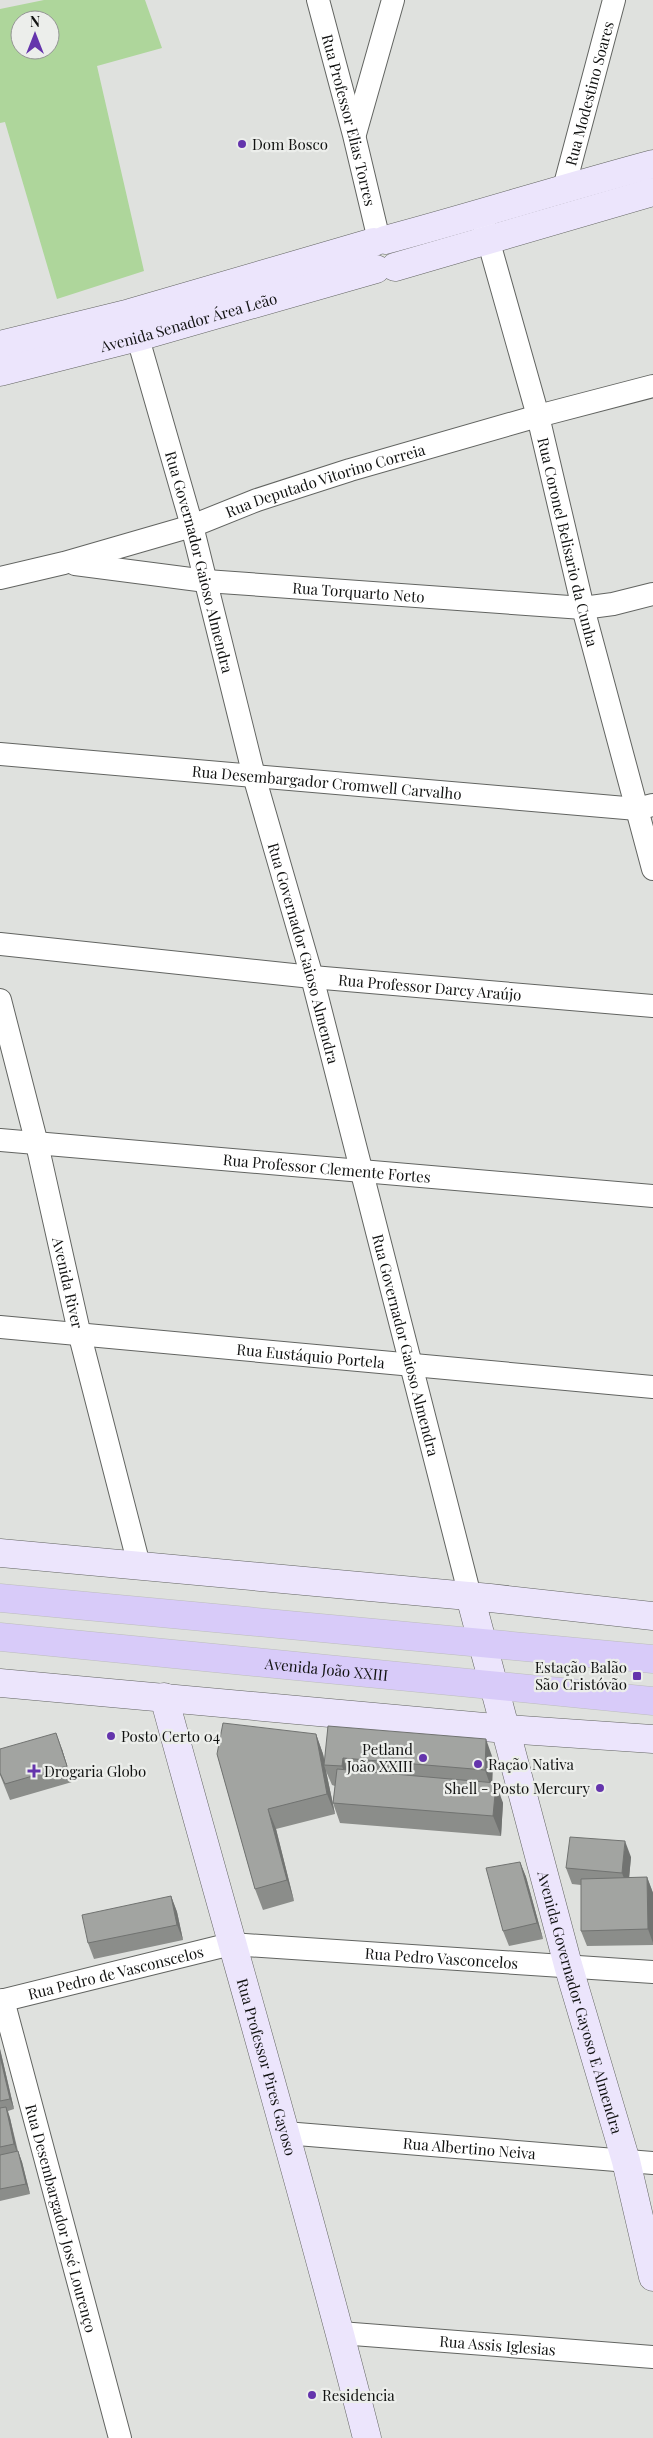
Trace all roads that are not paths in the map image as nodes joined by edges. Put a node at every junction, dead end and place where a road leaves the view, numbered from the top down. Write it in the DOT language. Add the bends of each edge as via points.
graph roads {
  1 [pos="318,0"];
  2 [pos="393,0"];
  3 [pos="614,0"];
  4 [pos="354,135"];
  5 [pos="653,164"];
  6 [pos="564,188"];
  7 [pos="653,192"];
  8 [pos="485,226"];
  9 [pos="380,241"];
  10 [pos="385,268"];
  11 [pos="134,325"];
  12 [pos="0,345"];
  13 [pos="0,372"];
  14 [pos="653,386"];
  15 [pos="538,416"];
  16 [pos="192,526"];
  17 [pos="64,563"];
  18 [pos="0,578"];
  19 [pos="206,581"];
  20 [pos="653,594"];
  21 [pos="582,608"];
  22 [pos="0,754"];
  23 [pos="254,776"];
  24 [pos="645,807"];
  25 [pos="653,870"];
  26 [pos="0,944"];
  27 [pos="312,977"];
  28 [pos="0,1000"];
  29 [pos="653,1006"];
  30 [pos="0,1140"];
  31 [pos="37,1144"];
  32 [pos="360,1172"];
  33 [pos="653,1196"];
  34 [pos="0,1328"];
  35 [pos="80,1336"];
  36 [pos="411,1365"];
  37 [pos="653,1387"];
  38 [pos="0,1552"];
  39 [pos="139,1565"];
  40 [pos="470,1596"];
  41 [pos="0,1598"];
  42 [pos="653,1616"];
  43 [pos="0,1637"];
  44 [pos="482,1643"];
  45 [pos="653,1659"];
  46 [pos="0,1683"];
  47 [pos="493,1686"];
  48 [pos="164,1697"];
  49 [pos="653,1701"];
  50 [pos="506,1729"];
  51 [pos="653,1739"];
  52 [pos="231,1944"];
  53 [pos="568,1965"];
  54 [pos="653,1972"];
  55 [pos="2,2001"];
  56 [pos="285,2132"];
  57 [pos="626,2161"];
  58 [pos="653,2164"];
  59 [pos="653,2277"];
  60 [pos="340,2333"];
  61 [pos="653,2357"];
  62 [pos="120,2438"];
  63 [pos="367,2438"];
  1 -- 4 [label="street, Rua Professor Elias Torres"];
  2 -- 4 [label="street"];
  3 -- 6 [label="street, Rua Modestino Soares"];
  4 -- 9 [label="street, Rua Professor Elias Torres"];
  5 -- 6 [label="main road, Avenida Senador Área Leão"];
  6 -- 8 [label="main road, Avenida Senador Área Leão"];
  7 -- 8 [label="main road, Avenida Senador Área Leão"];
  8 -- 9 [label="main road, Avenida Senador Área Leão"];
  8 -- 10 [label="main road, Avenida Senador Área Leão"];
  8 -- 15 [label="street, Rua Coronel Belisario da Cunha"];
  9 -- 10 [label="main road" via="368,256 372,266"];
  9 -- 11 [label="main road, Avenida Senador Área Leão"];
  10 -- 11 [label="main road, Avenida Senador Área Leão"];
  11 -- 12 [label="main road, Avenida Senador Área Leão"];
  11 -- 13 [label="main road, Avenida Senador Área Leão"];
  11 -- 16 [label="street, Rua Governador Gaioso Almendra"];
  14 -- 15 [label="street, Rua Deputado Vitorino Correia"];
  15 -- 16 [label="street, Rua Deputado Vitorino Correia" via="267,497"];
  15 -- 21 [label="street, Rua Coronel Belisario da Cunha"];
  16 -- 17 [label="street, Rua Deputado Vitorino Correia"];
  16 -- 19 [label="street, Rua Governador Gaioso Almendra"];
  17 -- 18 [label="street, Rua Deputado Vitorino Correia"];
  17 -- 19 [label="street, Rua Torquarto Neto"];
  19 -- 21 [label="street, Rua Torquarto Neto"];
  19 -- 23 [label="street, Rua Governador Gaioso Almendra"];
  20 -- 21 [label="street, Rua Torquarto Neto"];
  21 -- 24 [label="street, Rua Coronel Belisario da Cunha"];
  22 -- 23 [label="street, Rua Desembargador Cromwell Carvalho"];
  23 -- 24 [label="street, Rua Desembargador Cromwell Carvalho"];
  23 -- 27 [label="street, Rua Governador Gaioso Almendra"];
  24 -- 25 [label="street, Rua Coronel Belisario da Cunha"];
  26 -- 27 [label="street, Rua Professor Darcy Araújo"];
  27 -- 29 [label="street, Rua Professor Darcy Araújo"];
  27 -- 32 [label="street, Rua Governador Gaioso Almendra"];
  28 -- 31 [label="street, Avenida River"];
  30 -- 31 [label="street, Rua Professor Clemente Fortes"];
  31 -- 32 [label="street, Rua Professor Clemente Fortes"];
  31 -- 35 [label="street, Avenida River"];
  32 -- 33 [label="street, Rua Professor Clemente Fortes"];
  32 -- 36 [label="street, Rua Governador Gaioso Almendra"];
  34 -- 35 [label="street, Rua Eustáquio Portela"];
  35 -- 36 [label="street, Rua Eustáquio Portela"];
  35 -- 39 [label="street, Avenida River"];
  36 -- 37 [label="street, Rua Eustáquio Portela"];
  36 -- 40 [label="street, Rua Governador Gaioso Almendra"];
  38 -- 39 [label="main road"];
  39 -- 40 [label="main road"];
  40 -- 42 [label="main road"];
  40 -- 44 [label="main road, Avenida Governador Gayoso E Almendra"];
  41 -- 44 [label="main road"];
  43 -- 47 [label="main road, Avenida João XXIII"];
  44 -- 45 [label="main road"];
  44 -- 47 [label="main road, Avenida Governador Gayoso E Almendra"];
  46 -- 48 [label="main road"];
  47 -- 49 [label="main road, Avenida João XXIII"];
  47 -- 50 [label="main road, Avenida Governador Gayoso E Almendra"];
  48 -- 50 [label="main road"];
  48 -- 52 [label="main road, Rua Professor Pires Gayoso"];
  50 -- 51 [label="main road"];
  50 -- 53 [label="main road, Avenida Governador Gayoso E Almendra"];
  52 -- 53 [label="street, Rua Pedro Vasconcelos"];
  52 -- 55 [label="street, Rua Pedro de Vasconscelos"];
  52 -- 56 [label="main road, Rua Professor Pires Gayoso"];
  53 -- 54 [label="street, Rua Pedro Vasconcelos"];
  53 -- 57 [label="main road, Avenida Governador Gayoso E Almendra"];
  55 -- 62 [label="street, Rua Desembargador José Lourenço"];
  56 -- 57 [label="street, Rua Albertino Neiva"];
  56 -- 60 [label="main road, Rua Professor Pires Gayoso"];
  57 -- 58 [label="street, Rua Albertino Neiva"];
  57 -- 59 [label="main road, Avenida Governador Gayoso E Almendra"];
  60 -- 61 [label="street, Rua Assis Iglesias"];
  60 -- 63 [label="main road, Rua Professor Pires Gayoso"];
}
